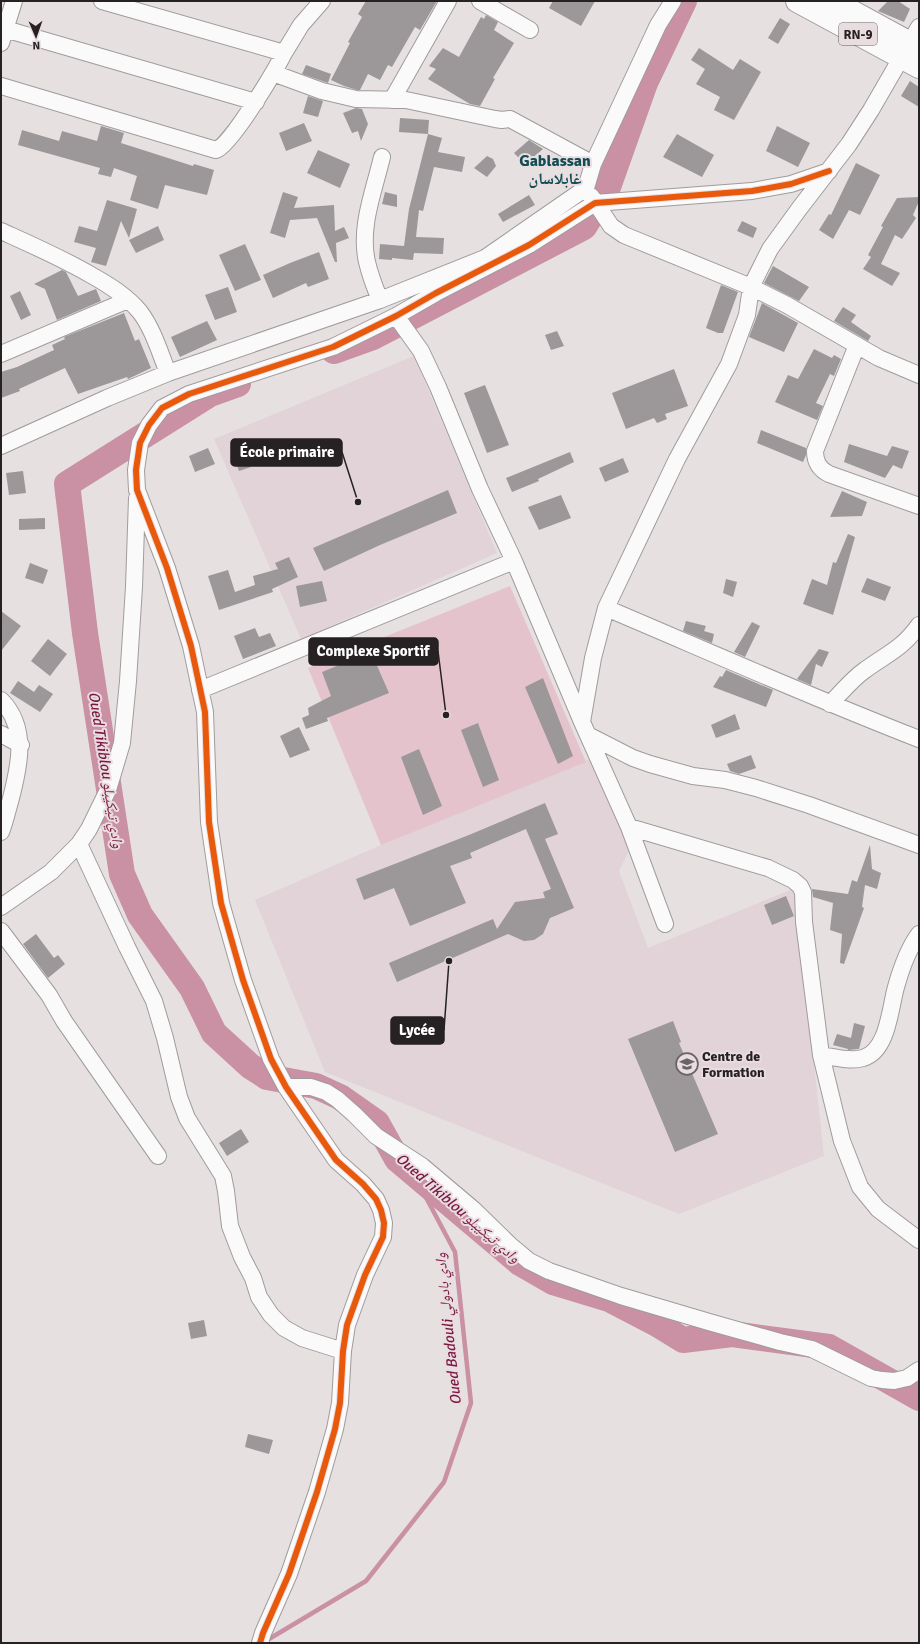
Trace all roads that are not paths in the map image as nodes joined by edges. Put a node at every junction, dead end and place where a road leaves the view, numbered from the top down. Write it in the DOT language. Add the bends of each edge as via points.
graph roads {
  1 [pos="14,1"];
  2 [pos="102,1"];
  3 [pos="322,1"];
  4 [pos="448,1"];
  5 [pos="480,1"];
  6 [pos="673,1"];
  7 [pos="797,1"];
  8 [pos="833,1"];
  9 [pos="530,30"];
  10 [pos="3,36"];
  11 [pos="914,49"];
  12 [pos="284,54"];
  13 [pos="273,73"];
  14 [pos="1,86"];
  15 [pos="392,100"];
  16 [pos="256,102"];
  17 [pos="382,158"];
  18 [pos="593,164"];
  19 [pos="830,170"];
  20 [pos="586,188"];
  21 [pos="595,203"];
  22 [pos="1,231"];
  23 [pos="751,287"];
  24 [pos="128,300"];
  25 [pos="380,300"];
  26 [pos="396,316"];
  27 [pos="857,346"];
  28 [pos="1,354"];
  29 [pos="168,373"];
  30 [pos="919,375"];
  31 [pos="1,446"];
  32 [pos="137,490"];
  33 [pos="919,506"];
  34 [pos="514,561"];
  35 [pos="606,608"];
  36 [pos="919,624"];
  37 [pos="200,690"];
  38 [pos="1,700"];
  39 [pos="830,704"];
  40 [pos="585,729"];
  41 [pos="1,734"];
  42 [pos="919,739"];
  43 [pos="21,745"];
  44 [pos="6,797"];
  45 [pos="629,827"];
  46 [pos="1,832"];
  47 [pos="79,844"];
  48 [pos="919,845"];
  49 [pos="1,907"];
  50 [pos="665,924"];
  51 [pos="1,931"];
  52 [pos="919,934"];
  53 [pos="821,1055"];
  54 [pos="286,1087"];
  55 [pos="158,1156"];
  56 [pos="919,1240"];
  57 [pos="343,1351"];
  58 [pos="919,1370"];
  59 [pos="260,1643"];
  1 -- 10 [label="street"];
  2 -- 12 [label="street"];
  3 -- 12 [label="street" via="302,25"];
  4 -- 15 [label="street"];
  5 -- 9 [label="street"];
  6 -- 18 [label="street" via="658,26"];
  7 -- 11 [label="main road, RN-9"];
  8 -- 11 [label="main road, RN-9"];
  10 -- 16 [label="street"];
  11 -- 19 [label="street"];
  12 -- 13 [label="street"];
  13 -- 15 [label="street" via="349,98"];
  13 -- 16 [label="street"];
  14 -- 16 [label="street" via="216,150"];
  15 -- 18 [label="street" via="421,103 495,119 510,119"];
  17 -- 25 [label="street" via="366,224 365,242 367,261"];
  18 -- 20 [label="street"];
  19 -- 21 [label="street" via="791,184 752,191"];
  19 -- 23 [label="street" via="770,249"];
  20 -- 21 [label="street"];
  20 -- 25 [label="street" via="485,258"];
  21 -- 23 [label="street" via="611,226 624,235"];
  21 -- 26 [label="street" via="529,245"];
  22 -- 24 [label="street" via="65,260 112,287"];
  23 -- 27 [label="street" via="788,305"];
  23 -- 35 [label="street" via="747,315 729,364 677,459"];
  24 -- 28 [label="street"];
  24 -- 29 [label="street" via="148,325"];
  25 -- 29 [label="street"];
  26 -- 32 [label="street" via="333,347 189,394 162,408 140,443 136,470"];
  26 -- 34 [label="street" via="422,351"];
  27 -- 30 [label="street"];
  27 -- 33 [label="street" via="815,451 817,464 821,470 829,474"];
  29 -- 31 [label="street"];
  32 -- 37 [label="street" via="166,568 190,646"];
  32 -- 47 [label="street" via="134,587 122,743 108,790"];
  34 -- 37 [label="street"];
  34 -- 40 [label="street"];
  35 -- 39 [label="street"];
  35 -- 40 [label="street" via="593,658"];
  36 -- 39 [label="street" via="900,646 864,670"];
  37 -- 54 [label="street" via="205,712 209,822 222,903 243,980 271,1059"];
  38 -- 43 [label="street" via="16,721"];
  39 -- 42 [label="street"];
  40 -- 45 [label="street"];
  40 -- 48 [label="street" via="633,758 650,764 693,776 725,780 756,788"];
  41 -- 43 [label="street"];
  43 -- 44 [label="street" via="17,776"];
  44 -- 46 [label="street"];
  45 -- 50 [label="street"];
  45 -- 53 [label="street" via="768,868 800,886 803,892 804,922"];
  47 -- 49 [label="street" via="51,872"];
  47 -- 57 [label="street" via="154,1001 179,1097 187,1118 223,1176 231,1230 260,1297 271,1315 284,1328 302,1338"];
  51 -- 55 [label="street" via="49,995 64,1021"];
  52 -- 53 [label="street" via="896,986 879,1047 872,1054 855,1060"];
  53 -- 56 [label="street" via="842,1142 860,1187 878,1210"];
  54 -- 57 [label="street" via="336,1160 376,1199 384,1223 383,1237 365,1275 347,1325"];
  54 -- 58 [label="street" via="311,1087 337,1099 376,1136 428,1170 529,1261 549,1271 628,1299 780,1342 812,1348 876,1379 907,1378"];
  57 -- 59 [label="street" via="340,1403 318,1492 289,1574"];
}
